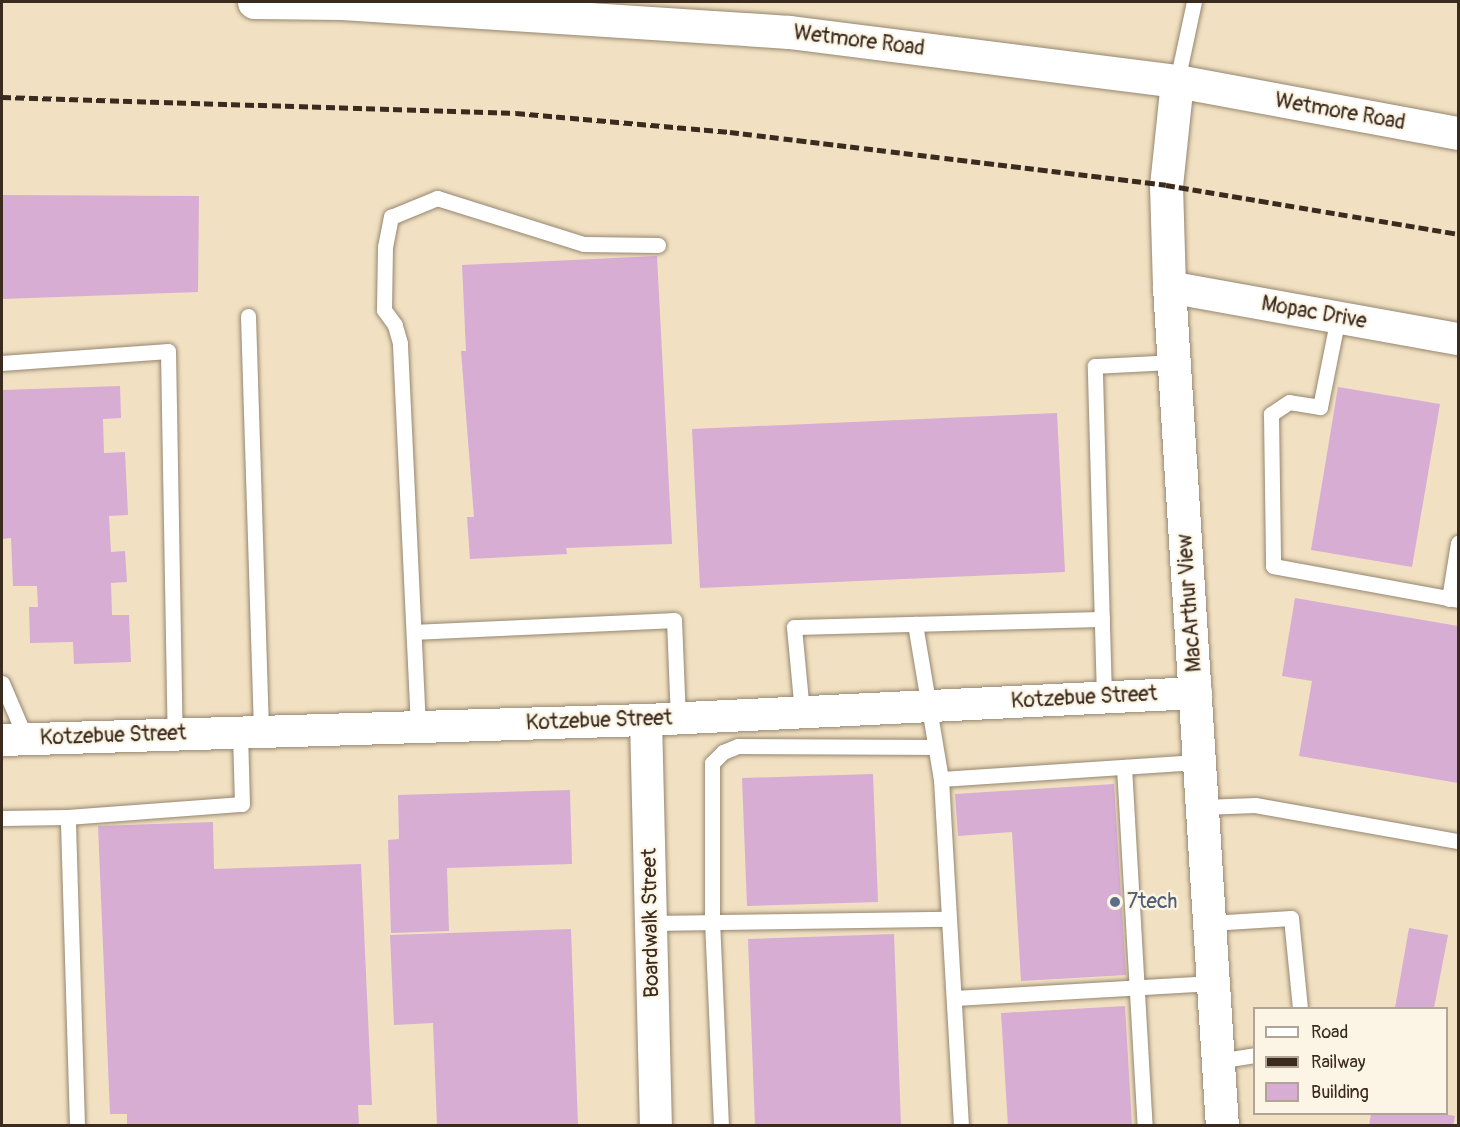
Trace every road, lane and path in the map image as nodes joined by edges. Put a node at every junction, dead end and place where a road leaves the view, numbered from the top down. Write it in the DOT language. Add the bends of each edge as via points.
graph roads {
  1 [pos="254,2"];
  2 [pos="1194,2"];
  3 [pos="1177,81"];
  4 [pos="1458,133"];
  5 [pos="658,245"];
  6 [pos="1169,287"];
  7 [pos="248,316"];
  8 [pos="1338,317"];
  9 [pos="1458,339"];
  10 [pos="1174,362"];
  11 [pos="2,363"];
  12 [pos="1458,543"];
  13 [pos="1454,600"];
  14 [pos="1102,619"];
  15 [pos="915,624"];
  16 [pos="414,632"];
  17 [pos="2,683"];
  18 [pos="1196,693"];
  19 [pos="1104,697"];
  20 [pos="927,706"];
  21 [pos="802,712"];
  22 [pos="678,718"];
  23 [pos="646,720"];
  24 [pos="418,727"];
  25 [pos="250,732"];
  26 [pos="176,735"];
  27 [pos="14,740"];
  28 [pos="935,747"];
  29 [pos="1200,762"];
  30 [pos="1124,767"];
  31 [pos="941,779"];
  32 [pos="1203,807"];
  33 [pos="68,817"];
  34 [pos="2,819"];
  35 [pos="1458,841"];
  36 [pos="950,919"];
  37 [pos="712,921"];
  38 [pos="651,923"];
  39 [pos="1210,923"];
  40 [pos="1214,983"];
  41 [pos="1136,987"];
  42 [pos="954,998"];
  43 [pos="1300,1007"];
  44 [pos="1253,1055"];
  45 [pos="1218,1061"];
  46 [pos="77,1125"];
  47 [pos="656,1125"];
  48 [pos="720,1125"];
  49 [pos="961,1125"];
  50 [pos="1145,1125"];
  51 [pos="1222,1125"];
  1 -- 3 [label="main road, Wetmore Road" via="342,3 789,32"];
  2 -- 3 [label="lane"];
  3 -- 4 [label="main road, Wetmore Road"];
  3 -- 6 [label="main road, MacArthur View" via="1166,185"];
  5 -- 16 [label="lane" via="584,244 437,198 391,217 385,247 384,310 395,325 400,343"];
  6 -- 8 [label="street, Mopac Drive"];
  6 -- 10 [label="main road, MacArthur View"];
  7 -- 25 [label="lane"];
  8 -- 9 [label="street, Mopac Drive"];
  8 -- 13 [label="lane" via="1320,407 1289,402 1271,414 1273,566"];
  10 -- 14 [label="lane" via="1095,366"];
  10 -- 18 [label="main road, MacArthur View"];
  11 -- 26 [label="lane" via="168,351"];
  12 -- 13 [label="lane"];
  14 -- 15 [label="lane"];
  14 -- 19 [label="lane"];
  15 -- 20 [label="lane"];
  15 -- 21 [label="lane" via="794,627"];
  16 -- 22 [label="lane" via="674,620"];
  16 -- 24 [label="lane"];
  17 -- 27 [label="lane"];
  18 -- 19 [label="street, Kotzebue Street"];
  18 -- 29 [label="main road, MacArthur View"];
  19 -- 20 [label="street, Kotzebue Street"];
  20 -- 21 [label="street, Kotzebue Street"];
  20 -- 28 [label="lane"];
  21 -- 22 [label="street, Kotzebue Street"];
  22 -- 23 [label="street, Kotzebue Street"];
  23 -- 24 [label="street, Kotzebue Street"];
  23 -- 38 [label="street, Boardwalk Street"];
  24 -- 25 [label="street, Kotzebue Street"];
  25 -- 26 [label="street, Kotzebue Street"];
  25 -- 33 [label="lane" via="242,804"];
  26 -- 27 [label="street, Kotzebue Street"];
  28 -- 31 [label="lane"];
  28 -- 37 [label="lane" via="738,746 723,752 711,763"];
  29 -- 30 [label="lane"];
  29 -- 32 [label="main road, MacArthur View"];
  30 -- 31 [label="lane"];
  30 -- 41 [label="lane"];
  31 -- 36 [label="lane"];
  32 -- 35 [label="lane" via="1255,805"];
  32 -- 39 [label="main road, MacArthur View"];
  33 -- 34 [label="lane"];
  33 -- 46 [label="lane"];
  36 -- 37 [label="lane"];
  36 -- 42 [label="lane"];
  37 -- 38 [label="lane"];
  37 -- 48 [label="lane"];
  38 -- 47 [label="street, Boardwalk Street"];
  39 -- 40 [label="main road, MacArthur View"];
  39 -- 43 [label="lane" via="1290,918"];
  40 -- 41 [label="lane"];
  40 -- 45 [label="main road, MacArthur View"];
  41 -- 42 [label="lane"];
  41 -- 50 [label="lane"];
  42 -- 49 [label="lane"];
  44 -- 45 [label="lane"];
  45 -- 51 [label="main road, MacArthur View"];
}
